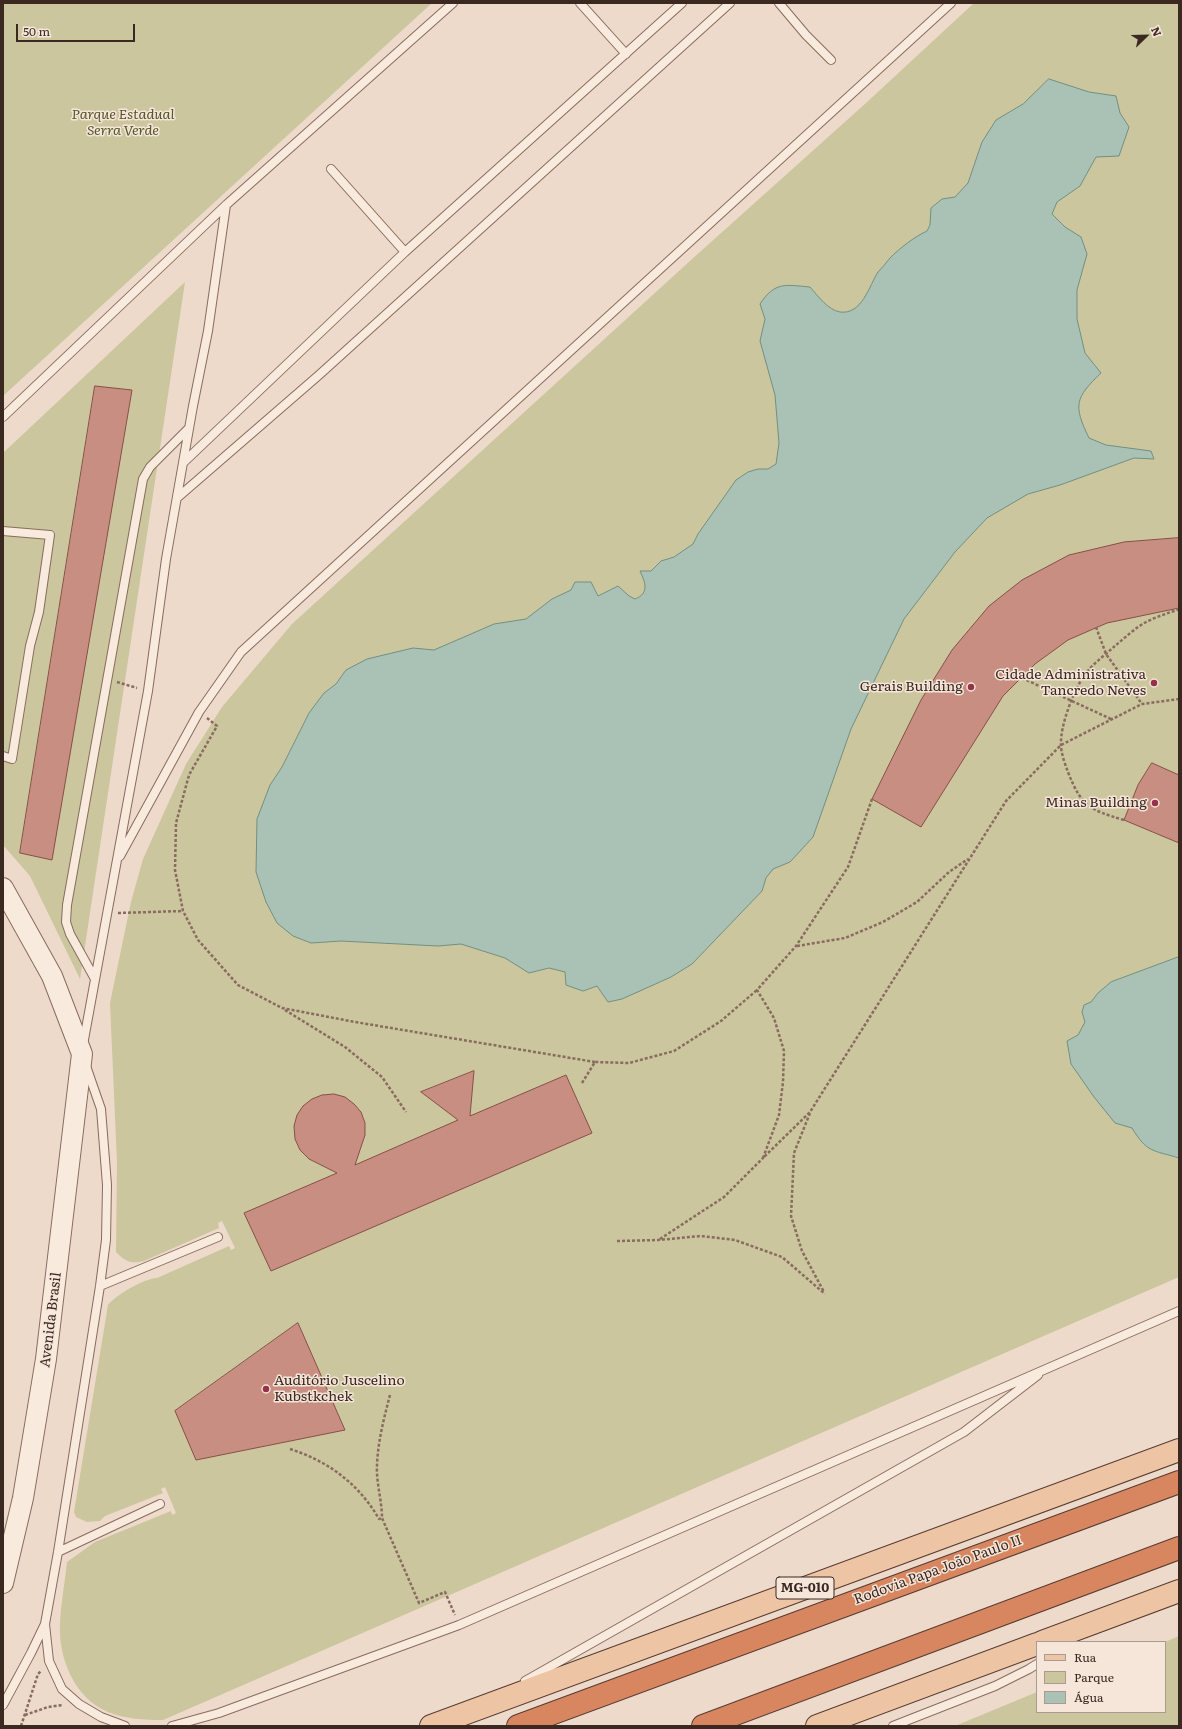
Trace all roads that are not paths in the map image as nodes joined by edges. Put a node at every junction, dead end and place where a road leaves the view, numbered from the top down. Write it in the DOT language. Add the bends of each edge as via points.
graph roads {
  1 [pos="453,3"];
  2 [pos="580,3"];
  3 [pos="682,3"];
  4 [pos="730,3"];
  5 [pos="779,3"];
  6 [pos="950,3"];
  7 [pos="626,54"];
  8 [pos="831,60"];
  9 [pos="331,169"];
  10 [pos="226,206"];
  11 [pos="405,252"];
  12 [pos="3,417"];
  13 [pos="189,428"];
  14 [pos="184,462"];
  15 [pos="177,498"];
  16 [pos="3,531"];
  17 [pos="3,756"];
  18 [pos="117,862"];
  19 [pos="3,888"];
  20 [pos="95,978"];
  21 [pos="82,1054"];
  22 [pos="218,1237"];
  23 [pos="100,1286"];
  24 [pos="1179,1311"];
  25 [pos="1048,1367"];
  26 [pos="1179,1450"];
  27 [pos="1179,1482"];
  28 [pos="160,1504"];
  29 [pos="1179,1548"];
  30 [pos="58,1552"];
  31 [pos="3,1583"];
  32 [pos="1179,1591"];
  33 [pos="45,1624"];
  34 [pos="1067,1636"];
  35 [pos="1046,1641"];
  36 [pos="1036,1644"];
  37 [pos="1036,1665"];
  38 [pos="3,1705"];
  39 [pos="474,1710"];
  40 [pos="125,1726"];
  41 [pos="172,1726"];
  42 [pos="431,1726"];
  43 [pos="518,1726"];
  44 [pos="703,1726"];
  45 [pos="817,1726"];
  46 [pos="893,1726"];
  1 -- 10 [label="lane"];
  2 -- 7 [label="lane"];
  3 -- 7 [label="lane"];
  4 -- 15 [label="lane" via="319,375"];
  5 -- 8 [label="lane"];
  6 -- 18 [label="lane" via="241,652 199,712"];
  7 -- 11 [label="lane"];
  9 -- 11 [label="lane"];
  10 -- 12 [label="lane"];
  10 -- 13 [label="lane" via="208,332"];
  11 -- 14 [label="lane"];
  13 -- 14 [label="lane"];
  13 -- 20 [label="lane" via="150,467 143,479 67,905 66,922 70,934"];
  14 -- 15 [label="lane"];
  15 -- 18 [label="lane" via="148,691"];
  16 -- 17 [label="lane" via="50,535 39,612 30,646 12,759"];
  18 -- 20 [label="lane"];
  19 -- 21 [label="street" via="52,976"];
  20 -- 21 [label="lane"];
  21 -- 23 [label="lane" via="101,1109 107,1184 106,1240"];
  21 -- 31 [label="street, Avenida Brasil" via="46,1359 23,1498"];
  22 -- 23 [label="lane"];
  23 -- 30 [label="lane"];
  24 -- 25 [label="lane"];
  25 -- 39 [label="lane" via="964,1432"];
  25 -- 41 [label="lane" via="459,1624 219,1714"];
  26 -- 39 [label="main road, MG-010"];
  27 -- 43 [label="highway, Rodovia Papa João Paulo II / MG-010"];
  28 -- 30 [label="lane"];
  29 -- 44 [label="highway"];
  30 -- 33 [label="lane"];
  32 -- 34 [label="main road"];
  33 -- 38 [label="lane"];
  33 -- 40 [label="lane" via="49,1660 62,1688 80,1704 101,1717"];
  34 -- 35 [label="main road"];
  36 -- 45 [label="main road"];
  37 -- 46 [label="lane" via="995,1686"];
  39 -- 42 [label="main road, MG-010"];
}
